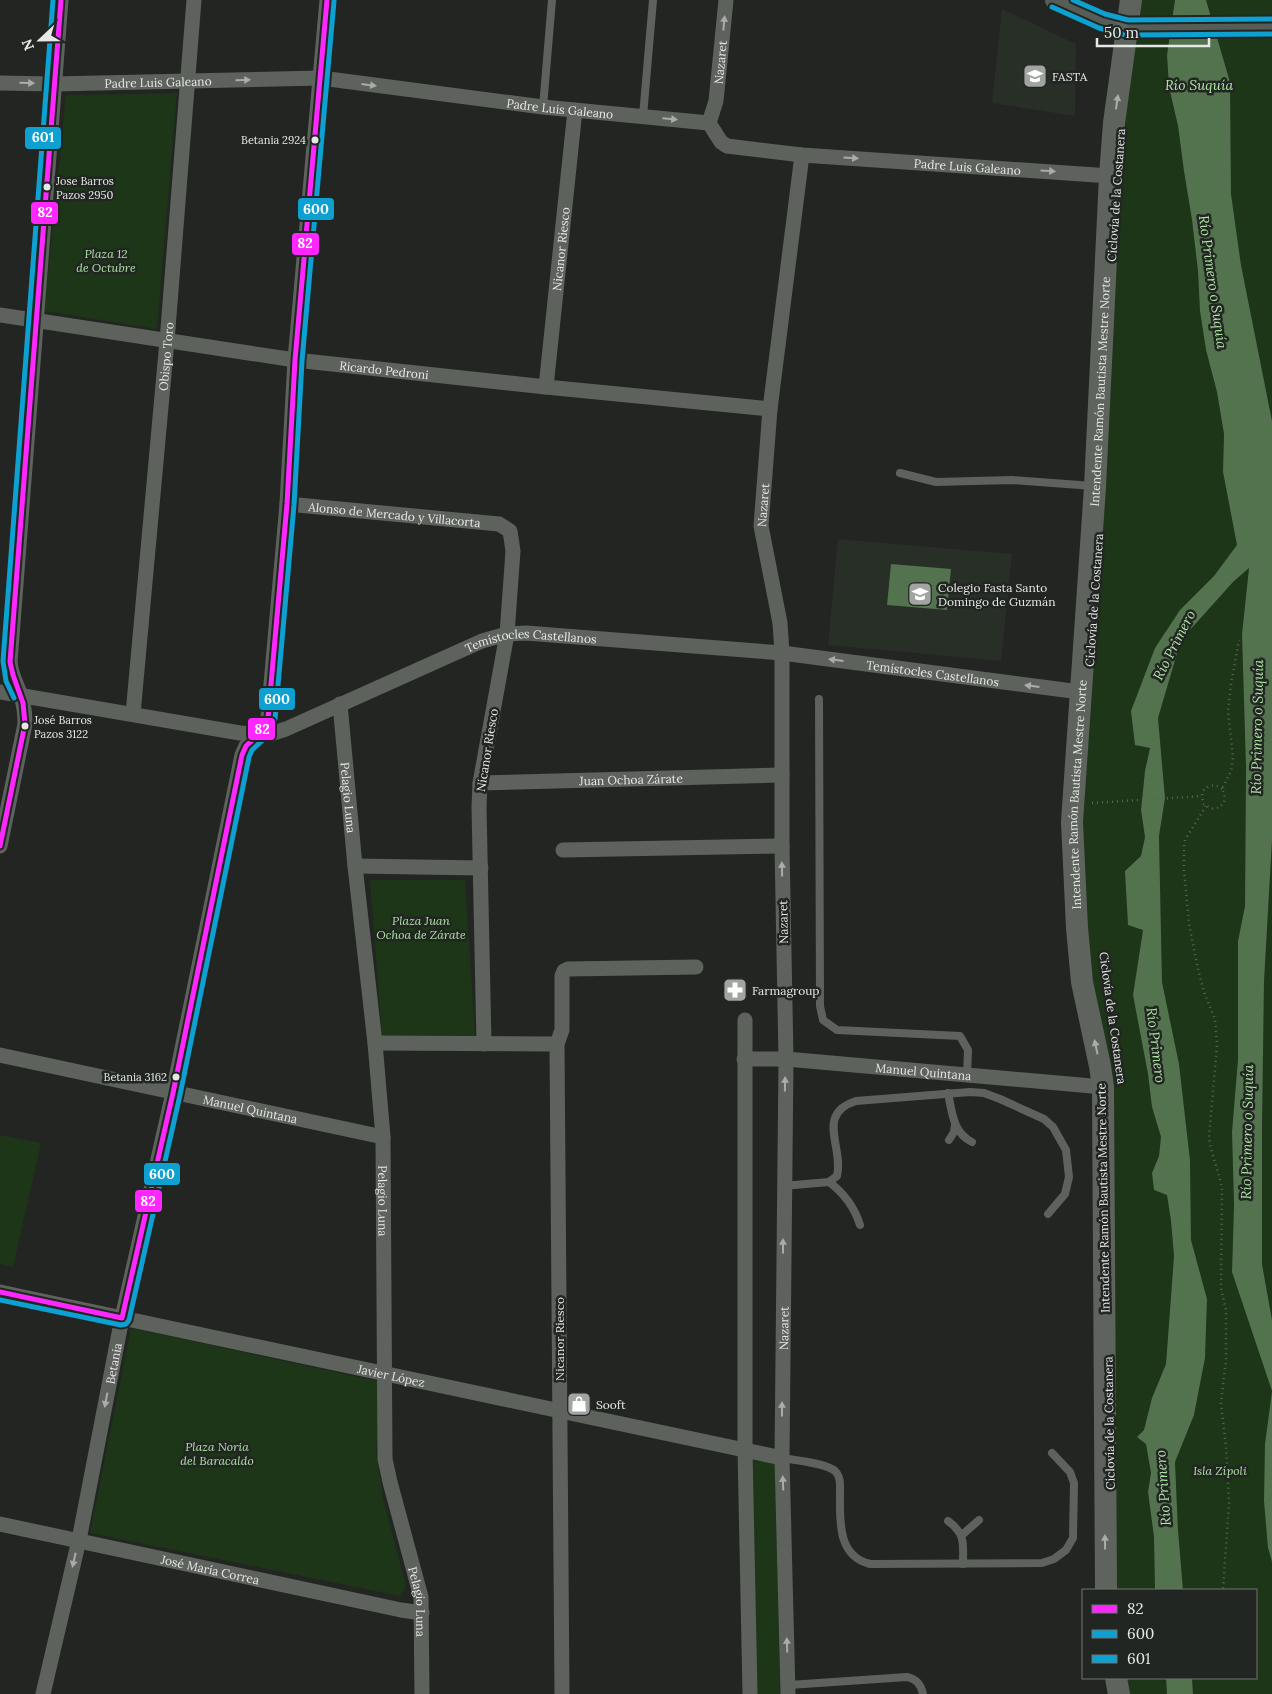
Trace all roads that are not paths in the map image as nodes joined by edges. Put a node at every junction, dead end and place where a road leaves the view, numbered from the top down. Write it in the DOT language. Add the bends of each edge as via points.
graph roads {
  1 [pos="60,0"];
  2 [pos="194,0"];
  3 [pos="327,0"];
  4 [pos="552,0"];
  5 [pos="654,0"];
  6 [pos="726,0"];
  7 [pos="1055,0"];
  8 [pos="1131,0"];
  9 [pos="1272,26"];
  10 [pos="1132,28"];
  11 [pos="321,78"];
  12 [pos="187,81"];
  13 [pos="0,83"];
  14 [pos="54,84"];
  15 [pos="543,107"];
  16 [pos="575,110"];
  17 [pos="643,116"];
  18 [pos="709,123"];
  19 [pos="802,155"];
  20 [pos="1110,176"];
  21 [pos="0,315"];
  22 [pos="36,321"];
  23 [pos="166,342"];
  24 [pos="295,360"];
  25 [pos="546,388"];
  26 [pos="770,409"];
  27 [pos="900,473"];
  28 [pos="1095,486"];
  29 [pos="288,504"];
  30 [pos="500,524"];
  31 [pos="507,634"];
  32 [pos="782,653"];
  33 [pos="0,692"];
  34 [pos="1080,692"];
  35 [pos="21,695"];
  36 [pos="819,699"];
  37 [pos="340,704"];
  38 [pos="133,714"];
  39 [pos="259,734"];
  40 [pos="782,775"];
  41 [pos="480,783"];
  42 [pos="0,846"];
  43 [pos="782,846"];
  44 [pos="563,850"];
  45 [pos="354,866"];
  46 [pos="481,868"];
  47 [pos="696,967"];
  48 [pos="745,1020"];
  49 [pos="375,1043"];
  50 [pos="484,1044"];
  51 [pos="557,1044"];
  52 [pos="0,1055"];
  53 [pos="744,1059"];
  54 [pos="786,1059"];
  55 [pos="967,1076"];
  56 [pos="1103,1087"];
  57 [pos="173,1093"];
  58 [pos="948,1093"];
  59 [pos="955,1125"];
  60 [pos="383,1137"];
  61 [pos="948,1140"];
  62 [pos="972,1142"];
  63 [pos="828,1182"];
  64 [pos="783,1186"];
  65 [pos="1048,1214"];
  66 [pos="860,1225"];
  67 [pos="0,1292"];
  68 [pos="122,1318"];
  69 [pos="385,1373"];
  70 [pos="560,1410"];
  71 [pos="745,1449"];
  72 [pos="1052,1453"];
  73 [pos="782,1458"];
  74 [pos="979,1520"];
  75 [pos="948,1521"];
  76 [pos="0,1524"];
  77 [pos="962,1535"];
  78 [pos="79,1540"];
  79 [pos="963,1564"];
  80 [pos="1106,1589"];
  81 [pos="422,1613"];
  82 [pos="1116,1679"];
  83 [pos="788,1690"];
  84 [pos="43,1694"];
  85 [pos="422,1694"];
  86 [pos="562,1694"];
  87 [pos="750,1694"];
  88 [pos="923,1694"];
  89 [pos="1118,1694"];
  1 -- 14 [label="street"];
  2 -- 12 [label="street, Obispo Toro"];
  3 -- 11 [label="street, Betania"];
  4 -- 15 [label="lane"];
  5 -- 17 [label="lane"];
  18 -- 6 [label="street, Nazaret, one-way" via="716,101"];
  7 -- 10 [label="main road" via="1102,21"];
  8 -- 10 [label="main road, Intendente Ramón Bautista Mestre Norte"];
  9 -- 10 [label="main road, bridge"];
  20 -- 10 [label="main road, Intendente Ramón Bautista Mestre Norte, one-way" via="1114,123"];
  12 -- 11 [label="street, Padre Luis Galeano, one-way"];
  11 -- 15 [label="street, Padre Luis Galeano, one-way"];
  11 -- 24 [label="street, Betania"];
  12 -- 14 [label="street, Padre Luis Galeano"];
  12 -- 23 [label="street, Obispo Toro"];
  13 -- 14 [label="street, Padre Luis Galeano, one-way"];
  14 -- 22 [label="street"];
  15 -- 16 [label="street, Padre Luis Galeano"];
  16 -- 17 [label="street, Padre Luis Galeano"];
  16 -- 25 [label="street, Nicanor Riesco"];
  17 -- 18 [label="street, Padre Luis Galeano, one-way"];
  18 -- 19 [label="street, Padre Luis Galeano" via="727,146"];
  19 -- 20 [label="street, Padre Luis Galeano, one-way"];
  19 -- 26 [label="street, Nazaret"];
  20 -- 28 [label="main road, Intendente Ramón Bautista Mestre Norte"];
  21 -- 22 [label="street, Ricardo Pedroni"];
  22 -- 23 [label="street, Ricardo Pedroni"];
  22 -- 35 [label="street" via="10,662 13,679"];
  23 -- 24 [label="street, Ricardo Pedroni"];
  23 -- 38 [label="street, Obispo Toro"];
  24 -- 25 [label="street, Ricardo Pedroni"];
  24 -- 29 [label="street, Betania"];
  25 -- 26 [label="street, Ricardo Pedroni"];
  26 -- 32 [label="street, Nazaret" via="761,526 780,623"];
  27 -- 28 [label="lane" via="936,482 1012,480"];
  28 -- 34 [label="main road, Intendente Ramón Bautista Mestre Norte"];
  29 -- 30 [label="street, Alonso de Mercado y Villacorta"];
  29 -- 39 [label="street, Betania" via="268,718"];
  30 -- 31 [label="street, Nicanor Riesco" via="510,532 513,551"];
  31 -- 32 [label="street, Temístocles Castellanos" via="526,632"];
  31 -- 37 [label="street, Temístocles Castellanos" via="482,641"];
  31 -- 41 [label="street, Nicanor Riesco"];
  34 -- 32 [label="street, Temístocles Castellanos, one-way"];
  32 -- 40 [label="street, Nazaret"];
  33 -- 35 [label="street, Temístocles Castellanos"];
  56 -- 34 [label="main road, Intendente Ramón Bautista Mestre Norte, one-way" via="1082,982 1077,928 1072,822"];
  35 -- 38 [label="street, Temístocles Castellanos"];
  35 -- 42 [label="street" via="25,724"];
  36 -- 55 [label="lane" via="820,1006 823,1020 837,1030 960,1036 968,1050"];
  37 -- 39 [label="street, Temístocles Castellanos" via="286,729"];
  37 -- 45 [label="street, Pelagio Luna"];
  38 -- 39 [label="street, Temístocles Castellanos"];
  39 -- 57 [label="street, Betania" via="246,746 242,755"];
  40 -- 41 [label="street, Juan Ochoa Zárate"];
  40 -- 43 [label="street, Nazaret"];
  41 -- 46 [label="street, Nicanor Riesco"];
  43 -- 44 [label="street"];
  54 -- 43 [label="street, Nazaret, one-way"];
  45 -- 46 [label="street"];
  45 -- 49 [label="street, Pelagio Luna"];
  46 -- 50 [label="street, Nicanor Riesco"];
  47 -- 51 [label="street, Nicanor Riesco" via="568,969 562,976 562,1030"];
  48 -- 53 [label="street"];
  49 -- 50 [label="street"];
  49 -- 60 [label="street, Pelagio Luna"];
  50 -- 51 [label="street"];
  51 -- 70 [label="street, Nicanor Riesco"];
  52 -- 57 [label="street, Manuel Quintana"];
  53 -- 54 [label="street, Manuel Quintana"];
  53 -- 71 [label="street"];
  54 -- 55 [label="street, Manuel Quintana"];
  64 -- 54 [label="street, Nazaret, one-way"];
  55 -- 56 [label="street, Manuel Quintana"];
  80 -- 56 [label="main road, Intendente Ramón Bautista Mestre Norte, one-way"];
  57 -- 60 [label="street, Manuel Quintana"];
  57 -- 68 [label="street, Betania"];
  58 -- 59 [label="lane"];
  58 -- 63 [label="lane" via="856,1101 842,1108 833,1122 839,1162 837,1176"];
  58 -- 65 [label="lane" via="984,1093 1053,1126 1066,1150 1070,1177 1065,1194"];
  59 -- 61 [label="lane"];
  59 -- 62 [label="lane" via="964,1138"];
  60 -- 69 [label="street, Pelagio Luna"];
  63 -- 64 [label="lane"];
  63 -- 66 [label="lane" via="848,1200"];
  73 -- 64 [label="street, Nazaret, one-way"];
  67 -- 68 [label="street, Javier López"];
  68 -- 69 [label="street, Javier López"];
  68 -- 78 [label="street, Betania, one-way"];
  69 -- 70 [label="street, Javier López"];
  69 -- 81 [label="street, Pelagio Luna" via="385,1459 419,1584"];
  70 -- 71 [label="street, Javier López"];
  70 -- 86 [label="street, Nicanor Riesco"];
  71 -- 73 [label="street, Javier López"];
  71 -- 87 [label="street"];
  72 -- 79 [label="lane" via="1070,1472 1074,1483 1073,1538 1066,1550 1042,1563"];
  73 -- 79 [label="lane" via="826,1466 834,1471 840,1480 842,1537 856,1558 870,1564"];
  83 -- 73 [label="street, Nazaret, one-way"];
  74 -- 77 [label="lane"];
  75 -- 77 [label="lane"];
  76 -- 78 [label="street, José María Correa"];
  77 -- 79 [label="lane"];
  78 -- 81 [label="street, José María Correa"];
  78 -- 84 [label="street, Betania, one-way"];
  81 -- 85 [label="street, Pelagio Luna"];
  82 -- 89 [label="main road"];
  83 -- 88 [label="lane" via="907,1677 919,1683"];
}
